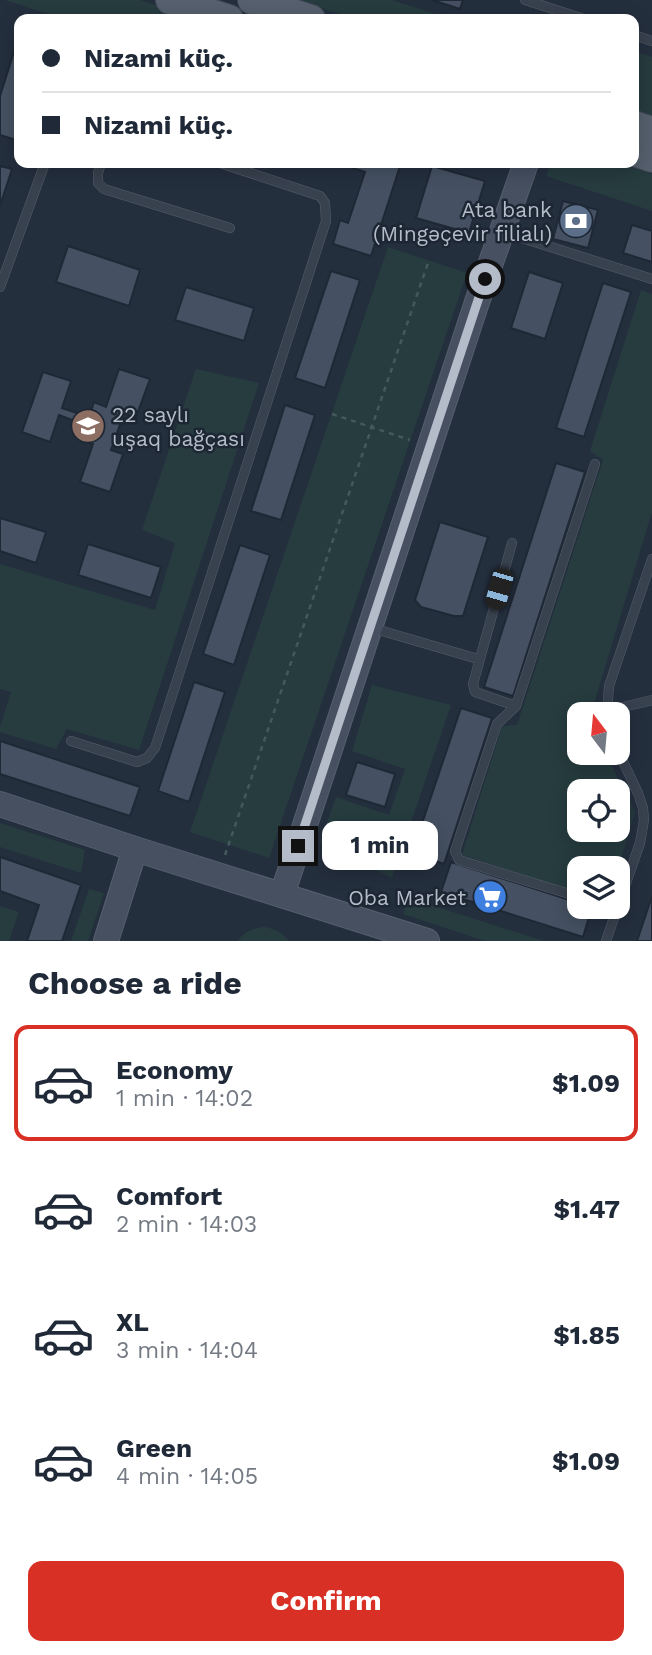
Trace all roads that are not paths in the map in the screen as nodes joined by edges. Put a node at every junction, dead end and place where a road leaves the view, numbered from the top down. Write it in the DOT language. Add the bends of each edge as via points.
graph roads {
  1 [pos="170,0"];
  2 [pos="252,0"];
  3 [pos="525,0"];
  4 [pos="213,14"];
  5 [pos="295,14"];
  6 [pos="566,14"];
  7 [pos="43,168"];
  8 [pos="100,168"];
  9 [pos="235,168"];
  10 [pos="524,168"];
  11 [pos="230,228"];
  12 [pos="501,232"];
  13 [pos="652,279"];
  14 [pos="0,287"];
  15 [pos="595,464"];
  16 [pos="512,543"];
  17 [pos="652,559"];
  18 [pos="370,628"];
  19 [pos="478,659"];
  20 [pos="652,700"];
  21 [pos="608,702"];
  22 [pos="516,706"];
  23 [pos="630,706"];
  24 [pos="71,741"];
  25 [pos="625,765"];
  26 [pos="0,804"];
  27 [pos="648,821"];
  28 [pos="135,849"];
  29 [pos="630,867"];
  30 [pos="567,893"];
  31 [pos="282,895"];
  32 [pos="611,919"];
  33 [pos="106,941"];
  34 [pos="425,941"];
  35 [pos="606,941"];
  1 -- 4 [label="main road"];
  2 -- 5 [label="main road"];
  3 -- 6 [label="lane"];
  7 -- 14 [label="lane"];
  8 -- 11 [label="lane" via="98,183 104,189"];
  9 -- 24 [label="lane" via="320,196 326,221 155,748 137,762"];
  10 -- 12 [label="street"];
  12 -- 13 [label="lane"];
  12 -- 18 [label="street"];
  15 -- 22 [label="lane"];
  16 -- 19 [label="lane"];
  17 -- 21 [label="lane"];
  18 -- 19 [label="lane"];
  18 -- 31 [label="street"];
  19 -- 22 [label="lane" via="475,692"];
  20 -- 23 [label="lane"];
  22 -- 30 [label="lane" via="497,724 455,851 459,860"];
  25 -- 27 [label="lane"];
  26 -- 28 [label="street"];
  27 -- 29 [label="lane"];
  28 -- 31 [label="street"];
  28 -- 33 [label="street"];
  31 -- 34 [label="street"];
  32 -- 35 [label="lane"];
}
